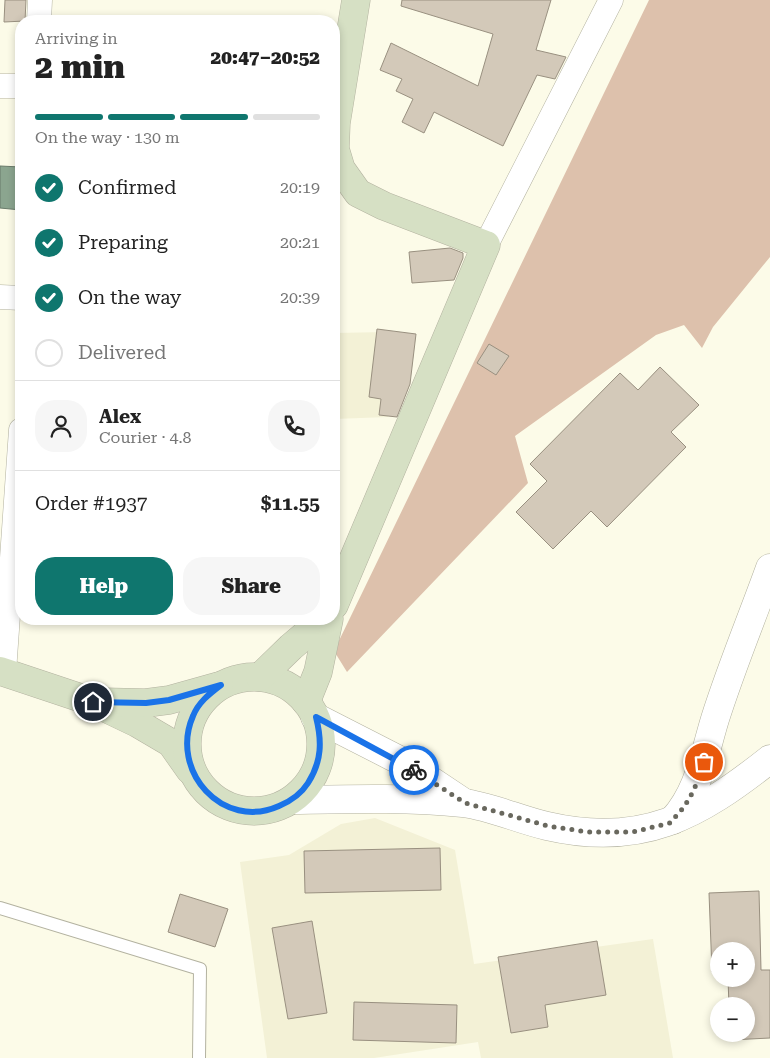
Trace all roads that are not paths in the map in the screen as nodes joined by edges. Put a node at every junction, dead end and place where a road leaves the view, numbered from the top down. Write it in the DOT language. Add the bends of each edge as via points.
graph roads {
  1 [pos="40,0"];
  2 [pos="356,0"];
  3 [pos="611,0"];
  4 [pos="39,15"];
  5 [pos="0,86"];
  6 [pos="15,86"];
  7 [pos="340,98"];
  8 [pos="340,166"];
  9 [pos="486,245"];
  10 [pos="0,297"];
  11 [pos="15,298"];
  12 [pos="15,506"];
  13 [pos="770,568"];
  14 [pos="340,592"];
  15 [pos="317,625"];
  16 [pos="328,625"];
  17 [pos="2,672"];
  18 [pos="260,677"];
  19 [pos="221,685"];
  20 [pos="93,702"];
  21 [pos="311,709"];
  22 [pos="770,759"];
  23 [pos="194,775"];
  24 [pos="292,800"];
  25 [pos="465,803"];
  26 [pos="670,823"];
  27 [pos="0,908"];
  28 [pos="199,1058"];
  1 -- 4 [label="street"];
  2 -- 7 [label="main road"];
  3 -- 9 [label="street"];
  5 -- 6 [label="street"];
  8 -- 9 [label="main road" via="358,193"];
  9 -- 14 [label="main road"];
  10 -- 11 [label="street"];
  12 -- 17 [label="street"];
  13 -- 26 [label="street" via="715,719 694,790"];
  15 -- 18 [label="main road"];
  16 -- 21 [label="main road"];
  17 -- 20 [label="main road"];
  18 -- 19 [label="main road" via="240,678"];
  18 -- 21 [label="main road" via="278,681 294,690"];
  19 -- 20 [label="main road" via="146,703"];
  19 -- 23 [label="main road" via="204,698 187,735 187,756"];
  20 -- 23 [label="main road" via="171,743"];
  21 -- 24 [label="main road" via="321,735 321,754 305,788"];
  21 -- 25 [label="street" via="403,762"];
  22 -- 26 [label="street" via="710,802"];
  23 -- 24 [label="main road" via="207,793 226,806 248,812 271,810"];
  24 -- 25 [label="street"];
  25 -- 26 [label="street" via="548,826 588,832 633,832"];
  27 -- 28 [label="lane" via="200,969"];
}
